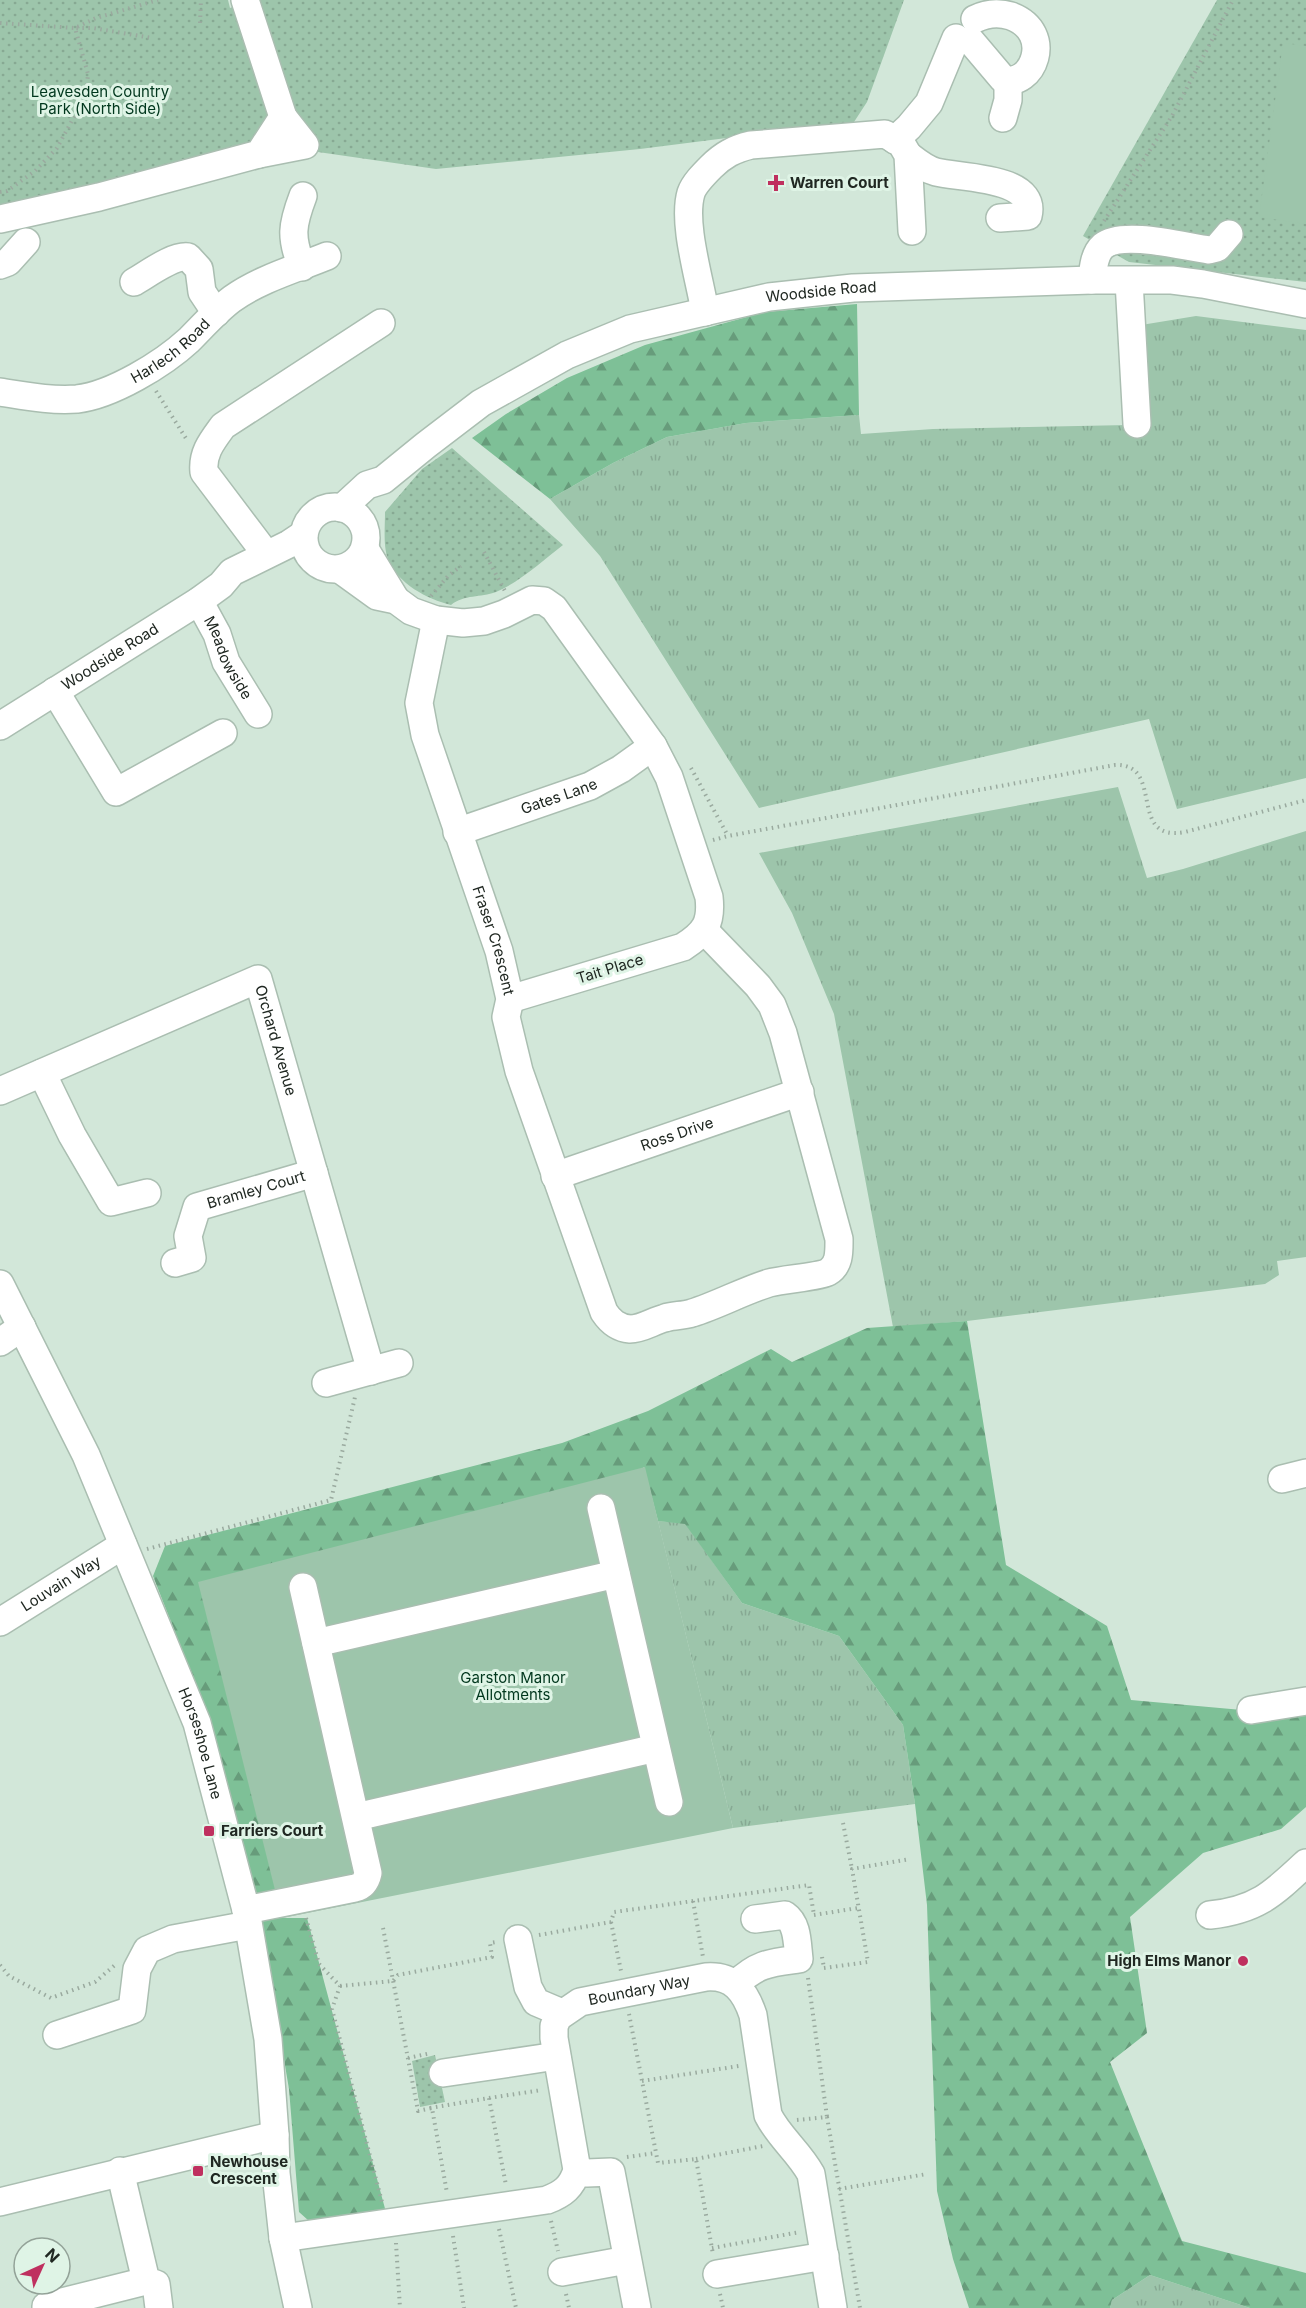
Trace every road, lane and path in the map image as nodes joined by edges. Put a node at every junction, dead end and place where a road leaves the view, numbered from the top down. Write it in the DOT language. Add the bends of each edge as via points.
graph roads {
  1 [pos="158,0"];
  2 [pos="201,0"];
  3 [pos="245,0"];
  4 [pos="1233,0"];
  5 [pos="0,23"];
  6 [pos="200,23"];
  7 [pos="75,28"];
  8 [pos="967,32"];
  9 [pos="152,38"];
  10 [pos="1008,81"];
  11 [pos="1003,118"];
  12 [pos="901,147"];
  13 [pos="0,192"];
  14 [pos="303,196"];
  15 [pos="1000,218"];
  16 [pos="0,219"];
  17 [pos="912,231"];
  18 [pos="1228,234"];
  19 [pos="26,242"];
  20 [pos="1102,246"];
  21 [pos="327,256"];
  22 [pos="0,265"];
  23 [pos="302,267"];
  24 [pos="1092,280"];
  25 [pos="1129,281"];
  26 [pos="134,282"];
  27 [pos="1306,304"];
  28 [pos="705,312"];
  29 [pos="216,313"];
  30 [pos="381,323"];
  31 [pos="144,372"];
  32 [pos="0,392"];
  33 [pos="1137,424"];
  34 [pos="203,459"];
  35 [pos="383,480"];
  36 [pos="342,508"];
  37 [pos="304,534"];
  38 [pos="364,537"];
  39 [pos="484,552"];
  40 [pos="266,554"];
  41 [pos="461,566"];
  42 [pos="329,567"];
  43 [pos="221,585"];
  44 [pos="505,591"];
  45 [pos="396,600"];
  46 [pos="199,601"];
  47 [pos="431,611"];
  48 [pos="56,692"];
  49 [pos="258,714"];
  50 [pos="0,726"];
  51 [pos="223,733"];
  52 [pos="653,746"];
  53 [pos="1306,800"];
  54 [pos="457,832"];
  55 [pos="692,847"];
  56 [pos="704,930"];
  57 [pos="510,999"];
  58 [pos="42,1073"];
  59 [pos="0,1091"];
  60 [pos="800,1092"];
  61 [pos="314,1173"];
  62 [pos="555,1176"];
  63 [pos="147,1193"];
  64 [pos="175,1263"];
  65 [pos="0,1284"];
  66 [pos="22,1327"];
  67 [pos="0,1342"];
  68 [pos="399,1363"];
  69 [pos="363,1372"];
  70 [pos="326,1383"];
  71 [pos="601,1508"];
  72 [pos="125,1550"];
  73 [pos="616,1575"];
  74 [pos="303,1587"];
  75 [pos="0,1622"];
  76 [pos="316,1643"];
  77 [pos="1306,1701"];
  78 [pos="1251,1710"];
  79 [pos="656,1748"];
  80 [pos="669,1802"];
  81 [pos="356,1817"];
  82 [pos="843,1822"];
  83 [pos="910,1859"];
  84 [pos="1306,1863"];
  85 [pos="852,1869"];
  86 [pos="693,1901"];
  87 [pos="277,1904"];
  88 [pos="858,1908"];
  89 [pos="814,1915"];
  90 [pos="1210,1915"];
  91 [pos="247,1917"];
  92 [pos="755,1919"];
  93 [pos="611,1922"];
  94 [pos="816,1925"];
  95 [pos="383,1928"];
  96 [pos="518,1940"];
  97 [pos="809,1959"];
  98 [pos="824,1968"];
  99 [pos="706,1977"];
  100 [pos="393,1981"];
  101 [pos="736,1984"];
  102 [pos="340,1986"];
  103 [pos="625,1994"];
  104 [pos="562,2013"];
  105 [pos="57,2035"];
  106 [pos="557,2058"];
  107 [pos="760,2062"];
  108 [pos="443,2073"];
  109 [pos="642,2081"];
  110 [pos="563,2087"];
  111 [pos="489,2097"];
  112 [pos="430,2108"];
  113 [pos="827,2117"];
  114 [pos="275,2134"];
  115 [pos="787,2142"];
  116 [pos="696,2159"];
  117 [pos="577,2170"];
  118 [pos="120,2171"];
  119 [pos="927,2174"];
  120 [pos="839,2189"];
  121 [pos="0,2202"];
  122 [pos="503,2206"];
  123 [pos="451,2214"];
  124 [pos="387,2223"];
  125 [pos="283,2238"];
  126 [pos="825,2256"];
  127 [pos="627,2260"];
  128 [pos="562,2272"];
  129 [pos="717,2274"];
  130 [pos="146,2281"];
  131 [pos="98,2300"];
  132 [pos="46,2308"];
  133 [pos="159,2308"];
  134 [pos="298,2308"];
  135 [pos="400,2308"];
  136 [pos="464,2308"];
  137 [pos="516,2308"];
  138 [pos="637,2308"];
  139 [pos="723,2308"];
  140 [pos="833,2308"];
  1 -- 7 [label="path"];
  2 -- 6 [label="path"];
  3 -- 16 [label="street" via="283,117 259,154"];
  4 -- 20 [label="path" via="1172,116 1105,217 1098,237"];
  5 -- 7 [label="path"];
  7 -- 9 [label="path" via="93,27"];
  7 -- 13 [label="path" via="88,74 86,95 57,148 35,171"];
  8 -- 10 [label="street"];
  8 -- 10 [label="street" via="984,15 995,13 1021,20 1035,34 1037,49 1030,69"];
  8 -- 12 [label="street"];
  10 -- 11 [label="street"];
  12 -- 15 [label="street" via="920,165 936,172 993,180 1020,191 1026,198 1028,216"];
  12 -- 17 [label="street"];
  12 -- 28 [label="street" via="885,134 751,145 736,148 721,158 692,191 688,211"];
  14 -- 23 [label="street" via="293,232"];
  18 -- 20 [label="street" via="1217,249 1209,250 1134,239"];
  19 -- 22 [label="street" via="8,262"];
  20 -- 24 [label="street" via="1095,258"];
  21 -- 23 [label="street, Harlech Road"];
  23 -- 29 [label="street, Harlech Road" via="254,286"];
  24 -- 25 [label="street, Woodside Road"];
  24 -- 28 [label="street, Woodside Road" via="853,288 769,297"];
  25 -- 27 [label="street, Woodside Road" via="1203,284"];
  25 -- 33 [label="street"];
  26 -- 29 [label="street" via="173,260 189,256 199,269 202,292"];
  28 -- 35 [label="street, Woodside Road" via="630,329 567,355 482,403"];
  29 -- 31 [label="street, Harlech Road" via="189,340"];
  30 -- 34 [label="street" via="223,426"];
  31 -- 32 [label="street, Harlech Road" via="116,387 79,399"];
  31 -- 34 [label="path"];
  34 -- 40 [label="street" via="204,472"];
  35 -- 36 [label="street, Woodside Road" via="367,485"];
  35 -- 38 [label="street"];
  36 -- 37 [label="street" via="317,512"];
  36 -- 38 [label="street" via="358,517"];
  37 -- 40 [label="street, Woodside Road"];
  37 -- 42 [label="street" via="306,551"];
  38 -- 42 [label="street" via="360,559 351,566"];
  38 -- 45 [label="street"];
  39 -- 44 [label="path"];
  40 -- 43 [label="street, Woodside Road" via="232,572"];
  41 -- 47 [label="path" via="442,581"];
  42 -- 43 [label="street, Woodside Road" via="296,562 238,584"];
  42 -- 45 [label="street" via="377,596"];
  43 -- 46 [label="street, Woodside Road"];
  45 -- 47 [label="street" via="411,611"];
  46 -- 48 [label="street, Woodside Road"];
  46 -- 49 [label="street, Meadowside" via="217,634 226,662"];
  47 -- 52 [label="street" via="463,623 484,621 532,600 544,601 565,621"];
  47 -- 54 [label="street, Fraser Crescent" via="419,703"];
  48 -- 50 [label="street, Woodside Road"];
  48 -- 51 [label="street" via="116,792"];
  52 -- 54 [label="street, Gates Lane" via="590,786"];
  52 -- 55 [label="street" via="669,777"];
  53 -- 55 [label="path" via="1185,832 1163,833 1153,822 1134,770 1114,765 728,836"];
  54 -- 57 [label="street, Fraser Crescent" via="499,951"];
  55 -- 56 [label="street" via="709,897 711,912"];
  56 -- 57 [label="street, Tait Place" via="683,947"];
  56 -- 60 [label="street" via="771,1005"];
  57 -- 62 [label="street, Fraser Crescent" via="506,1017 519,1071"];
  58 -- 59 [label="street, Orchard Avenue"];
  58 -- 61 [label="street, Orchard Avenue" via="258,979"];
  58 -- 63 [label="street" via="111,1202"];
  60 -- 62 [label="street, Ross Drive"];
  60 -- 62 [label="street, Fraser Crescent" via="839,1239 839,1257 829,1272 821,1275 778,1280 692,1313 633,1329 615,1324 604,1312"];
  61 -- 64 [label="street, Bramley Court" via="197,1207 188,1236 192,1258"];
  61 -- 69 [label="street, Orchard Avenue"];
  65 -- 66 [label="street, Horseshoe Lane"];
  66 -- 67 [label="street"];
  66 -- 72 [label="street, Horseshoe Lane" via="86,1455"];
  68 -- 69 [label="street"];
  69 -- 70 [label="street"];
  69 -- 72 [label="path" via="331,1500"];
  71 -- 73 [label="street"];
  72 -- 75 [label="street, Louvain Way"];
  72 -- 91 [label="street, Horseshoe Lane" via="197,1723"];
  73 -- 76 [label="street"];
  73 -- 79 [label="street"];
  74 -- 76 [label="street"];
  76 -- 81 [label="street"];
  77 -- 78 [label="street"];
  79 -- 80 [label="street"];
  79 -- 81 [label="street"];
  81 -- 87 [label="street" via="369,1874 362,1886"];
  82 -- 85 [label="path"];
  83 -- 85 [label="path"];
  84 -- 90 [label="street" via="1257,1904"];
  85 -- 88 [label="path"];
  86 -- 89 [label="path" via="809,1885"];
  86 -- 93 [label="path" via="614,1912"];
  86 -- 99 [label="path"];
  87 -- 91 [label="street"];
  87 -- 102 [label="path" via="282,1918 307,1918 319,1964"];
  88 -- 89 [label="path"];
  88 -- 98 [label="path" via="868,1962"];
  89 -- 94 [label="path"];
  91 -- 105 [label="street" via="147,1950 137,1970 132,2010"];
  91 -- 114 [label="street, Horseshoe Lane" via="268,2038"];
  92 -- 97 [label="street" via="785,1915 791,1919"];
  93 -- 96 [label="path"];
  93 -- 103 [label="path"];
  95 -- 100 [label="path"];
  96 -- 100 [label="path" via="490,1943 492,1957 398,1975"];
  96 -- 104 [label="street" via="528,1987 536,2002"];
  97 -- 98 [label="path"];
  97 -- 98 [label="path"];
  97 -- 101 [label="street" via="764,1964"];
  97 -- 113 [label="path"];
  99 -- 101 [label="street, Boundary Way" via="721,1977"];
  99 -- 103 [label="street, Boundary Way"];
  100 -- 102 [label="path"];
  100 -- 112 [label="path" via="418,2111"];
  101 -- 107 [label="street" via="748,1999 753,2015"];
  102 -- 124 [label="path" via="332,2009"];
  103 -- 104 [label="street, Boundary Way" via="580,2002"];
  103 -- 109 [label="path"];
  104 -- 106 [label="street" via="554,2026"];
  106 -- 108 [label="street"];
  106 -- 110 [label="street"];
  107 -- 109 [label="path"];
  107 -- 115 [label="street" via="768,2115"];
  109 -- 116 [label="path" via="658,2163"];
  110 -- 111 [label="path"];
  110 -- 117 [label="street"];
  111 -- 112 [label="path"];
  111 -- 122 [label="path"];
  112 -- 123 [label="path"];
  114 -- 118 [label="street"];
  114 -- 125 [label="street, Horseshoe Lane"];
  115 -- 116 [label="path"];
  115 -- 126 [label="street" via="811,2174"];
  116 -- 129 [label="path"];
  117 -- 122 [label="street" via="570,2186 555,2197"];
  117 -- 127 [label="street" via="611,2172"];
  118 -- 121 [label="street"];
  118 -- 130 [label="street"];
  119 -- 120 [label="path"];
  122 -- 123 [label="street"];
  122 -- 137 [label="path"];
  123 -- 124 [label="street"];
  123 -- 136 [label="path"];
  124 -- 125 [label="street"];
  124 -- 135 [label="path" via="397,2245"];
  125 -- 134 [label="street, Horseshoe Lane"];
  126 -- 129 [label="street"];
  126 -- 140 [label="street"];
  127 -- 128 [label="street"];
  127 -- 138 [label="street"];
  129 -- 139 [label="path"];
  130 -- 131 [label="street"];
  130 -- 133 [label="street" via="156,2284"];
  131 -- 132 [label="street"];
}
